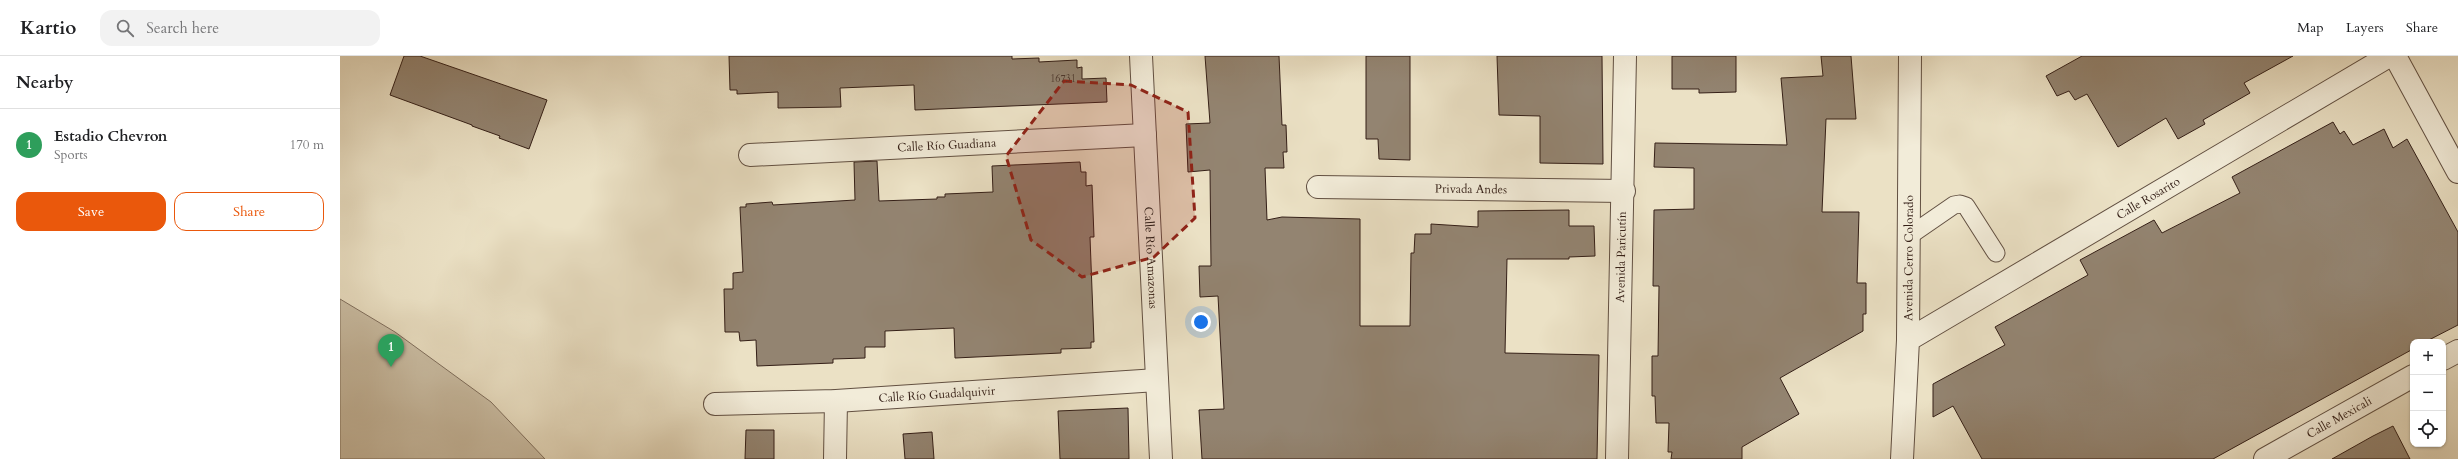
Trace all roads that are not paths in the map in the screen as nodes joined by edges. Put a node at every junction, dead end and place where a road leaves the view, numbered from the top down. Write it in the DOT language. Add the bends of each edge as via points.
graph roads {
  1 [pos="1141,56"];
  2 [pos="1625,56"];
  3 [pos="1910,56"];
  4 [pos="2389,56"];
  5 [pos="2395,56"];
  6 [pos="1145,135"];
  7 [pos="750,154"];
  8 [pos="2458,172"];
  9 [pos="1318,187"];
  10 [pos="1624,191"];
  11 [pos="1909,236"];
  12 [pos="1996,253"];
  13 [pos="1908,340"];
  14 [pos="2458,351"];
  15 [pos="2446,357"];
  16 [pos="2410,378"];
  17 [pos="1157,380"];
  18 [pos="836,401"];
  19 [pos="715,404"];
  20 [pos="835,459"];
  21 [pos="1161,459"];
  22 [pos="1617,459"];
  23 [pos="1902,459"];
  24 [pos="2265,459"];
  1 -- 6 [label="street, Calle Río Amazonas"];
  2 -- 10 [label="street, Avenida Paricutín"];
  3 -- 11 [label="street, Avenida Cerro Colorado"];
  4 -- 13 [label="street, Calle Rosarito"];
  5 -- 8 [label="street"];
  6 -- 7 [label="street, Calle Río Guadiana"];
  6 -- 17 [label="street, Calle Río Amazonas"];
  9 -- 10 [label="street, Privada Andes"];
  10 -- 22 [label="street, Avenida Paricutín"];
  11 -- 12 [label="lane" via="1954,205 1960,204 1966,206"];
  11 -- 13 [label="street, Avenida Cerro Colorado"];
  13 -- 23 [label="street, Avenida Cerro Colorado"];
  14 -- 15 [label="street"];
  16 -- 24 [label="street, Calle Mexicali"];
  17 -- 18 [label="street, Calle Río Guadalquivir"];
  17 -- 21 [label="street, Calle Río Amazonas"];
  18 -- 19 [label="street, Calle Río Guadalquivir"];
  18 -- 20 [label="street"];
}
